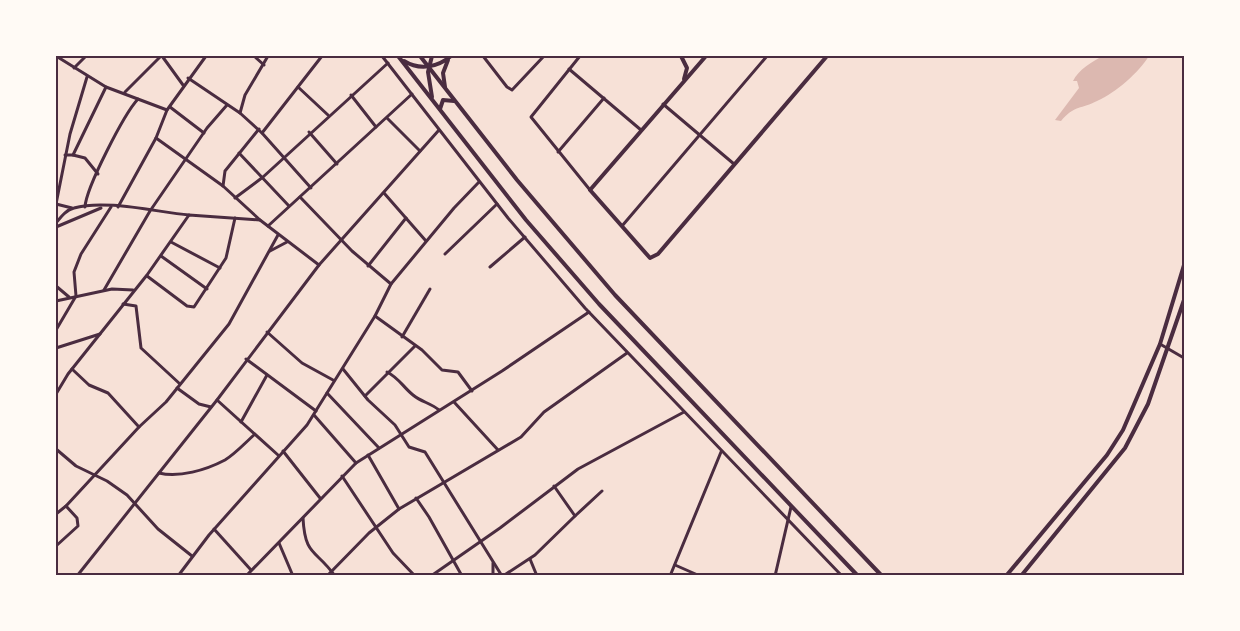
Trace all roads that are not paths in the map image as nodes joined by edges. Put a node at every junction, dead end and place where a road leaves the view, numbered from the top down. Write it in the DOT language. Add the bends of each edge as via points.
graph roads {
  1 [pos="86,56"];
  2 [pos="161,56"];
  3 [pos="206,56"];
  4 [pos="254,56"];
  5 [pos="268,56"];
  6 [pos="322,56"];
  7 [pos="382,56"];
  8 [pos="420,56"];
  9 [pos="432,56"];
  10 [pos="451,56"];
  11 [pos="483,56"];
  12 [pos="544,56"];
  13 [pos="580,56"];
  14 [pos="684,56"];
  15 [pos="701,56"];
  16 [pos="706,56"];
  17 [pos="767,56"];
  18 [pos="824,56"];
  19 [pos="201,57"];
  20 [pos="400,57"];
  21 [pos="56,58"];
  22 [pos="388,63"];
  23 [pos="687,64"];
  24 [pos="700,64"];
  25 [pos="264,65"];
  26 [pos="429,67"];
  27 [pos="74,68"];
  28 [pos="569,69"];
  29 [pos="87,77"];
  30 [pos="188,78"];
  31 [pos="681,83"];
  32 [pos="183,85"];
  33 [pos="106,87"];
  34 [pos="298,87"];
  35 [pos="125,92"];
  36 [pos="448,93"];
  37 [pos="412,94"];
  38 [pos="351,95"];
  39 [pos="604,98"];
  40 [pos="138,99"];
  41 [pos="455,102"];
  42 [pos="663,104"];
  43 [pos="227,105"];
  44 [pos="169,106"];
  45 [pos="167,110"];
  46 [pos="240,113"];
  47 [pos="441,113"];
  48 [pos="328,115"];
  49 [pos="387,118"];
  50 [pos="376,127"];
  51 [pos="259,129"];
  52 [pos="439,129"];
  53 [pos="641,130"];
  54 [pos="309,132"];
  55 [pos="204,133"];
  56 [pos="262,133"];
  57 [pos="699,135"];
  58 [pos="156,138"];
  59 [pos="420,151"];
  60 [pos="558,152"];
  61 [pos="239,153"];
  62 [pos="65,155"];
  63 [pos="73,155"];
  64 [pos="283,156"];
  65 [pos="186,159"];
  66 [pos="337,164"];
  67 [pos="734,164"];
  68 [pos="98,174"];
  69 [pos="263,177"];
  70 [pos="479,182"];
  71 [pos="223,186"];
  72 [pos="311,188"];
  73 [pos="590,190"];
  74 [pos="384,193"];
  75 [pos="300,196"];
  76 [pos="235,198"];
  77 [pos="56,204"];
  78 [pos="497,204"];
  79 [pos="85,207"];
  80 [pos="104,207"];
  81 [pos="111,207"];
  82 [pos="118,207"];
  83 [pos="289,207"];
  84 [pos="74,208"];
  85 [pos="150,211"];
  86 [pos="189,215"];
  87 [pos="235,218"];
  88 [pos="406,218"];
  89 [pos="260,220"];
  90 [pos="56,222"];
  91 [pos="268,226"];
  92 [pos="622,226"];
  93 [pos="56,227"];
  94 [pos="278,234"];
  95 [pos="525,237"];
  96 [pos="342,240"];
  97 [pos="427,241"];
  98 [pos="171,242"];
  99 [pos="287,242"];
  100 [pos="269,252"];
  101 [pos="445,254"];
  102 [pos="161,256"];
  103 [pos="1185,265"];
  104 [pos="319,266"];
  105 [pos="368,266"];
  106 [pos="490,267"];
  107 [pos="220,268"];
  108 [pos="147,275"];
  109 [pos="391,284"];
  110 [pos="56,285"];
  111 [pos="430,288"];
  112 [pos="135,289"];
  113 [pos="207,289"];
  114 [pos="104,290"];
  115 [pos="76,296"];
  116 [pos="69,297"];
  117 [pos="1185,300"];
  118 [pos="56,301"];
  119 [pos="123,304"];
  120 [pos="589,312"];
  121 [pos="375,316"];
  122 [pos="56,330"];
  123 [pos="267,332"];
  124 [pos="102,333"];
  125 [pos="402,337"];
  126 [pos="1160,344"];
  127 [pos="415,346"];
  128 [pos="56,348"];
  129 [pos="1169,348"];
  130 [pos="627,353"];
  131 [pos="1185,358"];
  132 [pos="246,359"];
  133 [pos="72,369"];
  134 [pos="343,369"];
  135 [pos="387,372"];
  136 [pos="267,375"];
  137 [pos="334,381"];
  138 [pos="178,386"];
  139 [pos="56,391"];
  140 [pos="472,391"];
  141 [pos="327,393"];
  142 [pos="365,396"];
  143 [pos="217,400"];
  144 [pos="454,402"];
  145 [pos="211,407"];
  146 [pos="439,411"];
  147 [pos="684,412"];
  148 [pos="315,413"];
  149 [pos="241,422"];
  150 [pos="139,427"];
  151 [pos="254,435"];
  152 [pos="402,435"];
  153 [pos="379,448"];
  154 [pos="56,449"];
  155 [pos="498,450"];
  156 [pos="283,451"];
  157 [pos="721,452"];
  158 [pos="368,455"];
  159 [pos="278,456"];
  160 [pos="356,463"];
  161 [pos="159,473"];
  162 [pos="93,475"];
  163 [pos="342,476"];
  164 [pos="444,481"];
  165 [pos="554,486"];
  166 [pos="602,491"];
  167 [pos="320,498"];
  168 [pos="416,498"];
  169 [pos="134,502"];
  170 [pos="66,506"];
  171 [pos="791,507"];
  172 [pos="399,509"];
  173 [pos="56,514"];
  174 [pos="574,516"];
  175 [pos="787,517"];
  176 [pos="303,518"];
  177 [pos="375,527"];
  178 [pos="214,529"];
  179 [pos="481,540"];
  180 [pos="279,543"];
  181 [pos="56,546"];
  182 [pos="460,555"];
  183 [pos="192,556"];
  184 [pos="530,559"];
  185 [pos="453,560"];
  186 [pos="493,562"];
  187 [pos="675,565"];
  188 [pos="458,568"];
  189 [pos="252,570"];
  190 [pos="332,571"];
  191 [pos="431,575"];
  192 [pos="699,575"];
  193 [pos="77,576"];
  194 [pos="178,576"];
  195 [pos="246,576"];
  196 [pos="293,576"];
  197 [pos="327,576"];
  198 [pos="336,576"];
  199 [pos="415,576"];
  200 [pos="462,576"];
  201 [pos="493,576"];
  202 [pos="503,576"];
  203 [pos="537,576"];
  204 [pos="670,576"];
  205 [pos="775,576"];
  206 [pos="842,576"];
  207 [pos="858,576"];
  208 [pos="882,576"];
  209 [pos="1006,576"];
  210 [pos="1021,576"];
  1 -- 27 [label="street"];
  2 -- 32 [label="street"];
  2 -- 35 [label="street"];
  3 -- 19 [label="street"];
  4 -- 25 [label="street"];
  5 -- 25 [label="street"];
  6 -- 34 [label="street"];
  7 -- 22 [label="street"];
  8 -- 26 [label="street"];
  9 -- 26 [label="street"];
  10 -- 26 [label="street"];
  10 -- 36 [label="street" via="443,73"];
  11 -- 12 [label="street" via="512,90"];
  13 -- 28 [label="street"];
  14 -- 23 [label="street"];
  15 -- 24 [label="street"];
  16 -- 24 [label="street"];
  17 -- 57 [label="street"];
  18 -- 67 [label="street"];
  19 -- 30 [label="street"];
  20 -- 26 [label="street" via="414,66"];
  20 -- 47 [label="street"];
  21 -- 27 [label="street"];
  22 -- 37 [label="street"];
  22 -- 38 [label="street"];
  23 -- 24 [label="street"];
  23 -- 31 [label="street"];
  24 -- 31 [label="street"];
  25 -- 46 [label="street" via="245,95"];
  26 -- 36 [label="street"];
  26 -- 47 [label="street" via="429,90"];
  27 -- 29 [label="street"];
  28 -- 39 [label="street"];
  28 -- 60 [label="street" via="531,114"];
  29 -- 33 [label="street"];
  29 -- 62 [label="street"];
  30 -- 32 [label="street"];
  30 -- 43 [label="street"];
  31 -- 42 [label="street"];
  32 -- 44 [label="street"];
  33 -- 35 [label="street"];
  33 -- 63 [label="street"];
  34 -- 48 [label="street"];
  34 -- 56 [label="street"];
  35 -- 40 [label="street"];
  36 -- 41 [label="street"];
  37 -- 49 [label="street"];
  37 -- 52 [label="street"];
  38 -- 48 [label="street"];
  38 -- 50 [label="street"];
  39 -- 53 [label="street"];
  39 -- 60 [label="street"];
  40 -- 45 [label="street"];
  40 -- 68 [label="street"];
  41 -- 47 [label="street" via="443,100"];
  41 -- 208 [label="street" via="615,295"];
  42 -- 53 [label="street"];
  42 -- 57 [label="street"];
  43 -- 46 [label="street"];
  43 -- 55 [label="street"];
  44 -- 45 [label="street"];
  44 -- 55 [label="street"];
  45 -- 58 [label="street"];
  46 -- 51 [label="street"];
  47 -- 171 [label="street" via="591,296"];
  48 -- 54 [label="street"];
  49 -- 50 [label="street"];
  49 -- 59 [label="street"];
  50 -- 66 [label="street"];
  51 -- 56 [label="street"];
  51 -- 61 [label="street"];
  52 -- 59 [label="street"];
  52 -- 70 [label="street"];
  53 -- 73 [label="street"];
  54 -- 64 [label="street"];
  54 -- 66 [label="street"];
  55 -- 65 [label="street"];
  56 -- 64 [label="street"];
  57 -- 67 [label="street"];
  57 -- 92 [label="street"];
  58 -- 65 [label="street"];
  58 -- 82 [label="street"];
  59 -- 74 [label="street"];
  60 -- 73 [label="street"];
  61 -- 69 [label="street"];
  61 -- 71 [label="street" via="225,171"];
  62 -- 63 [label="street"];
  62 -- 77 [label="street"];
  63 -- 68 [label="street" via="85,158"];
  64 -- 69 [label="street"];
  64 -- 72 [label="street"];
  65 -- 71 [label="street"];
  65 -- 85 [label="street"];
  66 -- 72 [label="street"];
  67 -- 92 [label="street" via="654,257 646,255"];
  68 -- 79 [label="street"];
  69 -- 76 [label="street"];
  69 -- 83 [label="street"];
  70 -- 78 [label="street"];
  70 -- 97 [label="street"];
  71 -- 76 [label="street"];
  72 -- 75 [label="street"];
  73 -- 92 [label="street"];
  74 -- 88 [label="street"];
  74 -- 96 [label="street"];
  75 -- 83 [label="street"];
  75 -- 96 [label="street"];
  76 -- 89 [label="street"];
  77 -- 84 [label="street"];
  78 -- 95 [label="street"];
  78 -- 101 [label="street"];
  79 -- 80 [label="street"];
  79 -- 84 [label="street"];
  80 -- 81 [label="street"];
  80 -- 93 [label="street"];
  81 -- 82 [label="street"];
  81 -- 115 [label="street" via="74,272"];
  82 -- 85 [label="street"];
  83 -- 91 [label="street"];
  84 -- 90 [label="street"];
  85 -- 86 [label="street"];
  85 -- 114 [label="street"];
  86 -- 87 [label="street"];
  86 -- 98 [label="street"];
  87 -- 89 [label="street"];
  87 -- 107 [label="street"];
  88 -- 97 [label="street"];
  88 -- 105 [label="street"];
  89 -- 91 [label="street"];
  91 -- 94 [label="street"];
  94 -- 99 [label="street"];
  94 -- 100 [label="street"];
  95 -- 106 [label="street"];
  95 -- 120 [label="street"];
  96 -- 104 [label="street"];
  96 -- 105 [label="street"];
  97 -- 109 [label="street"];
  98 -- 102 [label="street"];
  98 -- 107 [label="street"];
  99 -- 100 [label="street"];
  99 -- 104 [label="street"];
  100 -- 138 [label="street" via="232,321"];
  102 -- 108 [label="street"];
  102 -- 113 [label="street"];
  103 -- 126 [label="street"];
  104 -- 123 [label="street"];
  105 -- 109 [label="street"];
  107 -- 113 [label="street"];
  108 -- 112 [label="street"];
  108 -- 113 [label="street" via="191,307 197,305"];
  109 -- 121 [label="street"];
  110 -- 116 [label="street"];
  111 -- 125 [label="street"];
  112 -- 114 [label="street"];
  112 -- 119 [label="street"];
  114 -- 115 [label="street"];
  115 -- 116 [label="street"];
  115 -- 122 [label="street"];
  116 -- 118 [label="street"];
  117 -- 129 [label="street"];
  119 -- 124 [label="street"];
  119 -- 138 [label="street" via="134,304 137,308 141,348"];
  120 -- 130 [label="street"];
  120 -- 140 [label="street"];
  121 -- 125 [label="street"];
  121 -- 134 [label="street"];
  123 -- 132 [label="street"];
  123 -- 137 [label="street" via="302,363"];
  124 -- 128 [label="street"];
  124 -- 133 [label="street"];
  125 -- 127 [label="street"];
  126 -- 129 [label="street"];
  126 -- 209 [label="street" via="1116,443"];
  127 -- 135 [label="street"];
  127 -- 140 [label="street" via="442,370 459,372"];
  129 -- 131 [label="street"];
  129 -- 210 [label="street" via="1148,404 1125,448"];
  130 -- 147 [label="street"];
  130 -- 155 [label="street" via="544,412 527,432"];
  132 -- 136 [label="street"];
  132 -- 143 [label="street"];
  133 -- 139 [label="street"];
  133 -- 150 [label="street" via="89,385 108,393"];
  134 -- 137 [label="street"];
  134 -- 142 [label="street"];
  135 -- 142 [label="street"];
  135 -- 146 [label="street" via="415,397"];
  136 -- 148 [label="street"];
  136 -- 149 [label="street"];
  137 -- 141 [label="street"];
  138 -- 145 [label="street" via="199,404"];
  138 -- 150 [label="street"];
  140 -- 144 [label="street"];
  141 -- 148 [label="street"];
  141 -- 153 [label="street"];
  142 -- 152 [label="street"];
  143 -- 145 [label="street"];
  143 -- 149 [label="street"];
  144 -- 146 [label="street"];
  144 -- 155 [label="street"];
  145 -- 161 [label="street"];
  146 -- 152 [label="street"];
  147 -- 157 [label="street"];
  147 -- 165 [label="street"];
  148 -- 156 [label="street"];
  148 -- 160 [label="street"];
  149 -- 151 [label="street"];
  150 -- 162 [label="street"];
  151 -- 159 [label="street"];
  151 -- 161 [label="street" via="226,460 214,465 178,475"];
  152 -- 153 [label="street"];
  152 -- 164 [label="street" via="409,447 425,452"];
  153 -- 158 [label="street"];
  154 -- 162 [label="street"];
  155 -- 164 [label="street"];
  156 -- 159 [label="street"];
  156 -- 167 [label="street"];
  157 -- 175 [label="street"];
  157 -- 187 [label="street"];
  158 -- 160 [label="street"];
  158 -- 172 [label="street"];
  159 -- 178 [label="street"];
  160 -- 163 [label="street"];
  161 -- 169 [label="street"];
  162 -- 169 [label="street"];
  162 -- 170 [label="street"];
  163 -- 167 [label="street"];
  163 -- 177 [label="street"];
  164 -- 168 [label="street"];
  164 -- 179 [label="street"];
  165 -- 174 [label="street"];
  165 -- 179 [label="street"];
  166 -- 174 [label="street"];
  167 -- 176 [label="street"];
  168 -- 172 [label="street"];
  168 -- 185 [label="street"];
  169 -- 183 [label="street" via="158,529"];
  169 -- 193 [label="street"];
  170 -- 173 [label="street"];
  170 -- 181 [label="street" via="77,518 78,526"];
  171 -- 175 [label="street"];
  171 -- 207 [label="street"];
  172 -- 177 [label="street"];
  174 -- 184 [label="street"];
  175 -- 205 [label="street"];
  175 -- 206 [label="street"];
  176 -- 180 [label="street"];
  176 -- 190 [label="street" via="309,548"];
  177 -- 190 [label="street"];
  177 -- 199 [label="street"];
  178 -- 183 [label="street"];
  178 -- 189 [label="street"];
  179 -- 182 [label="street"];
  179 -- 186 [label="street"];
  180 -- 189 [label="street"];
  180 -- 196 [label="street"];
  182 -- 185 [label="street"];
  182 -- 188 [label="street"];
  183 -- 194 [label="street"];
  184 -- 202 [label="street"];
  184 -- 203 [label="street"];
  185 -- 188 [label="street"];
  185 -- 191 [label="street"];
  186 -- 201 [label="street"];
  186 -- 202 [label="street"];
  187 -- 192 [label="street"];
  187 -- 204 [label="street"];
  188 -- 200 [label="street"];
  189 -- 195 [label="street"];
  190 -- 197 [label="street"];
  190 -- 198 [label="street"];
}
